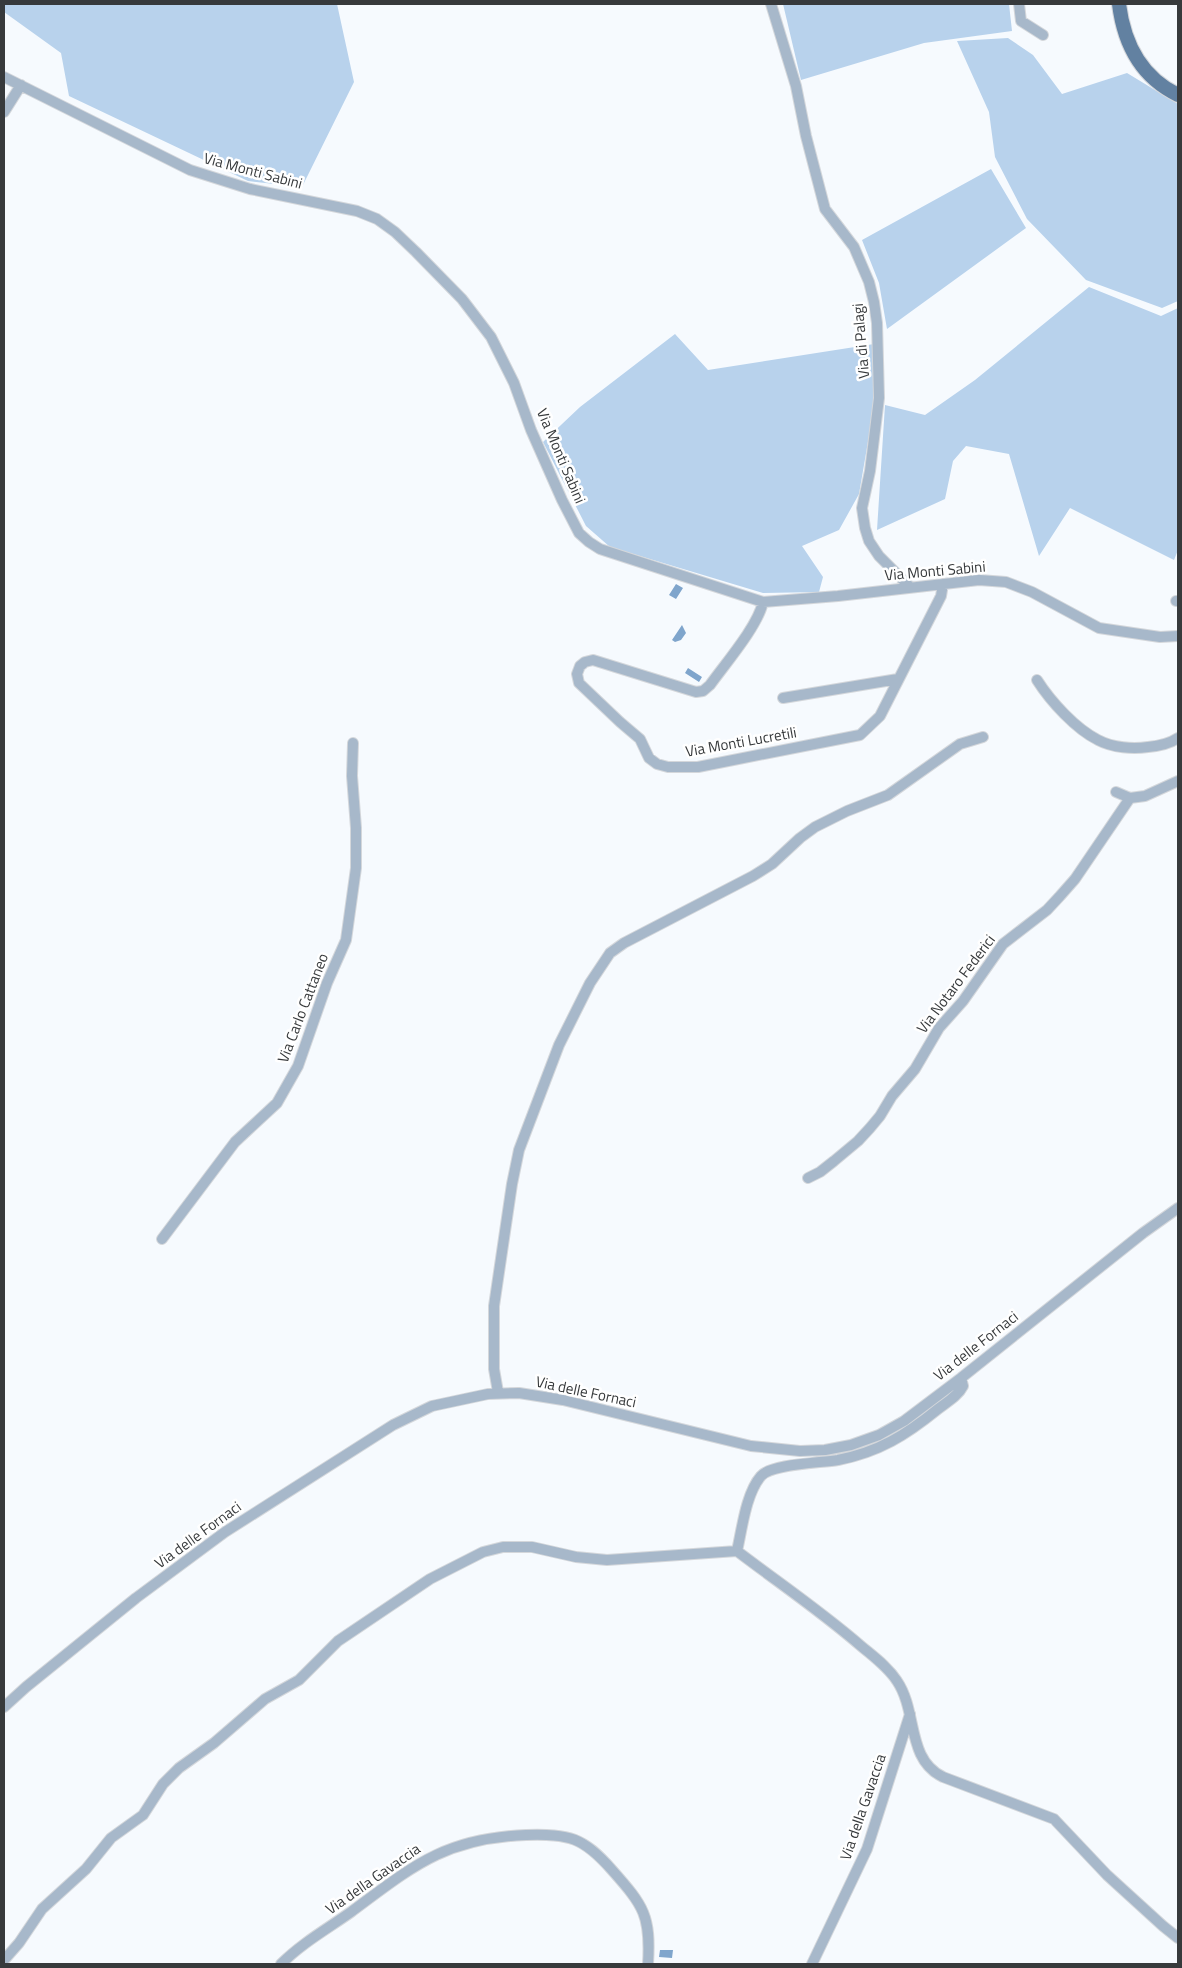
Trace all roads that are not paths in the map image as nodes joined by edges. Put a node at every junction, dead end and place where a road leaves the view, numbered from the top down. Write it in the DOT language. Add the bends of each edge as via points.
graph roads {
  1 [pos="771,4"];
  2 [pos="1019,4"];
  3 [pos="1119,4"];
  4 [pos="1043,35"];
  5 [pos="4,77"];
  6 [pos="20,85"];
  7 [pos="1178,95"];
  8 [pos="4,112"];
  9 [pos="943,584"];
  10 [pos="911,588"];
  11 [pos="763,602"];
  12 [pos="1178,636"];
  13 [pos="898,679"];
  14 [pos="1037,680"];
  15 [pos="783,698"];
  16 [pos="983,736"];
  17 [pos="1178,738"];
  18 [pos="353,743"];
  19 [pos="1178,781"];
  20 [pos="1116,792"];
  21 [pos="1130,798"];
  22 [pos="808,1178"];
  23 [pos="1178,1208"];
  24 [pos="162,1239"];
  25 [pos="961,1378"];
  26 [pos="498,1392"];
  27 [pos="737,1551"];
  28 [pos="4,1707"];
  29 [pos="911,1711"];
  30 [pos="1178,1938"];
  31 [pos="4,1960"];
  32 [pos="282,1964"];
  33 [pos="648,1964"];
  34 [pos="812,1964"];
  1 -- 10 [label="street, Via di Palagi" via="796,86 825,208 854,247 874,302 880,398 862,508 865,528 878,556"];
  2 -- 4 [label="street" via="1021,20"];
  3 -- 7 [label="main road" via="1125,35 1138,62 1157,82"];
  5 -- 6 [label="street, Via Monti Sabini"];
  6 -- 8 [label="street"];
  6 -- 11 [label="street, Via Monti Sabini" via="161,157 212,178 274,195 351,209 377,219 416,252 468,306 491,337 562,500 584,538 606,552"];
  9 -- 10 [label="street, Via Monti Sabini"];
  9 -- 12 [label="street, Via Monti Sabini" via="980,580 1006,582 1032,592 1099,628"];
  9 -- 13 [label="street, Via Monti Lucretili" via="941,596"];
  10 -- 11 [label="street, Via Monti Sabini"];
  11 -- 13 [label="street, Via Monti Lucretili" via="748,631 703,691 696,692 593,660 580,666 577,674 579,683 640,739 649,758 656,764 685,768 860,734 880,716"];
  13 -- 15 [label="street"];
  14 -- 17 [label="street" via="1065,714 1098,740 1126,747 1144,747 1161,746"];
  16 -- 26 [label="street" via="960,744 888,795 815,827 753,876 624,943 605,958 559,1045 520,1150 494,1306 494,1369"];
  18 -- 24 [label="street, Via Carlo Cattaneo" via="356,868 346,940 298,1066 278,1103 235,1142"];
  19 -- 21 [label="street" via="1145,796"];
  20 -- 21 [label="street"];
  21 -- 22 [label="street, Via Notaro Federici" via="1065,890 1047,910 1003,944 963,1001 939,1028 915,1069 870,1128 834,1161"];
  23 -- 25 [label="street, Via delle Fornaci"];
  25 -- 26 [label="street, Via delle Fornaci" via="891,1429 851,1445 814,1451 739,1444 555,1399"];
  25 -- 27 [label="street" via="963,1386 958,1393 896,1440 851,1457 772,1468 765,1472 751,1493"];
  26 -- 28 [label="street, Via delle Fornaci" via="450,1400 412,1414 301,1482 136,1598"];
  27 -- 29 [label="street" via="842,1629 886,1668 900,1685"];
  27 -- 31 [label="street" via="606,1560 532,1547 504,1547 483,1552 430,1579 338,1641 299,1680 265,1699 179,1768 163,1784 140,1818 111,1838 83,1872 42,1909"];
  29 -- 30 [label="street" via="919,1752 930,1769 943,1777 1054,1818 1107,1875"];
  29 -- 34 [label="street, Via della Gavaccia" via="867,1849"];
  32 -- 33 [label="street, Via della Gavaccia" via="296,1950 384,1887 433,1856 481,1839 543,1835 565,1836 583,1842 620,1879 647,1921 650,1939"];
}
